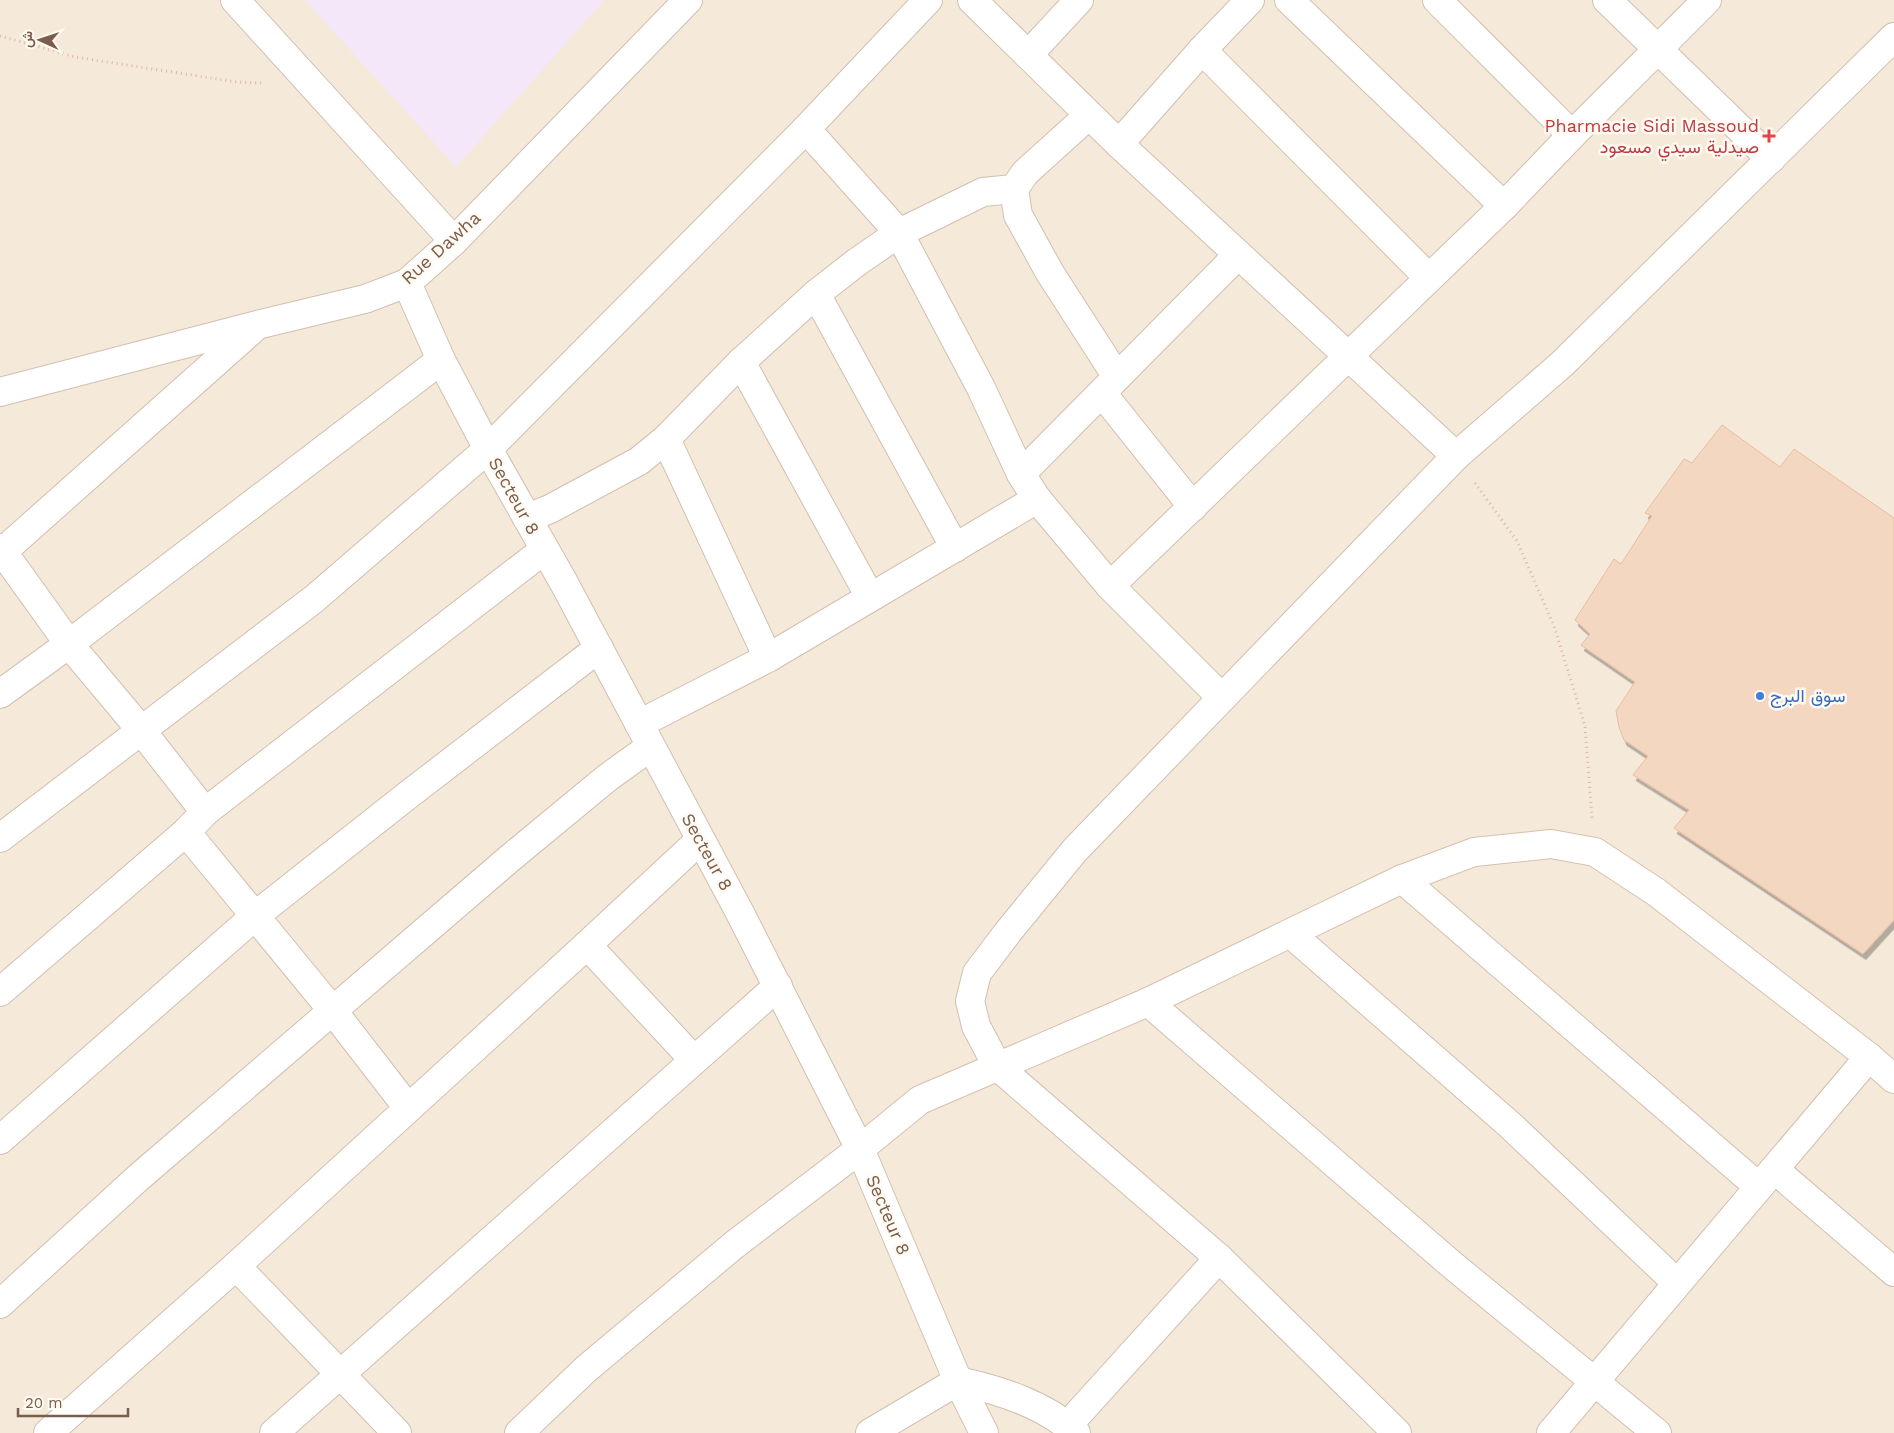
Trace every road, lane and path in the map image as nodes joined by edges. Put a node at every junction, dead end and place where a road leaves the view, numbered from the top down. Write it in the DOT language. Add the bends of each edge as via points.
graph roads {
  1 [pos="236,0"];
  2 [pos="688,0"];
  3 [pos="928,0"];
  4 [pos="972,0"];
  5 [pos="1079,0"];
  6 [pos="1250,0"];
  7 [pos="1288,0"];
  8 [pos="1436,0"];
  9 [pos="1607,0"];
  10 [pos="1707,0"];
  11 [pos="0,36"];
  12 [pos="1894,37"];
  13 [pos="1202,50"];
  14 [pos="1657,50"];
  15 [pos="1028,55"];
  16 [pos="313,85"];
  17 [pos="1089,115"];
  18 [pos="806,129"];
  19 [pos="1572,135"];
  20 [pos="1119,144"];
  21 [pos="1771,159"];
  22 [pos="1014,189"];
  23 [pos="1504,206"];
  24 [pos="899,234"];
  25 [pos="454,241"];
  26 [pos="1238,255"];
  27 [pos="1428,277"];
  28 [pos="407,283"];
  29 [pos="816,294"];
  30 [pos="257,325"];
  31 [pos="1349,356"];
  32 [pos="441,360"];
  33 [pos="741,362"];
  34 [pos="1109,385"];
  35 [pos="0,392"];
  36 [pos="666,439"];
  37 [pos="488,449"];
  38 [pos="1456,456"];
  39 [pos="1021,474"];
  40 [pos="1037,499"];
  41 [pos="1193,507"];
  42 [pos="527,518"];
  43 [pos="955,548"];
  44 [pos="544,550"];
  45 [pos="1,551"];
  46 [pos="1110,586"];
  47 [pos="870,597"];
  48 [pos="69,644"];
  49 [pos="599,648"];
  50 [pos="768,658"];
  51 [pos="0,694"];
  52 [pos="1222,698"];
  53 [pos="141,730"];
  54 [pos="645,735"];
  55 [pos="205,812"];
  56 [pos="186,832"];
  57 [pos="0,838"];
  58 [pos="700,840"];
  59 [pos="1595,852"];
  60 [pos="1402,879"];
  61 [pos="256,915"];
  62 [pos="1290,934"];
  63 [pos="587,945"];
  64 [pos="778,986"];
  65 [pos="0,992"];
  66 [pos="1148,1002"];
  67 [pos="333,1011"];
  68 [pos="1869,1057"];
  69 [pos="694,1060"];
  70 [pos="997,1066"];
  71 [pos="1894,1079"];
  72 [pos="408,1108"];
  73 [pos="0,1140"];
  74 [pos="860,1149"];
  75 [pos="1767,1178"];
  76 [pos="1219,1258"];
  77 [pos="236,1266"];
  78 [pos="1894,1272"];
  79 [pos="1677,1283"];
  80 [pos="0,1304"];
  81 [pos="340,1374"];
  82 [pos="958,1381"];
  83 [pos="1596,1382"];
  84 [pos="1072,1429"];
  85 [pos="48,1433"];
  86 [pos="274,1433"];
  87 [pos="397,1433"];
  88 [pos="518,1433"];
  89 [pos="870,1433"];
  90 [pos="984,1433"];
  91 [pos="1397,1433"];
  92 [pos="1551,1433"];
  93 [pos="1657,1433"];
  1 -- 16 [label="street"];
  2 -- 25 [label="street, Rue Dawha"];
  3 -- 18 [label="street"];
  4 -- 15 [label="street"];
  5 -- 15 [label="street"];
  6 -- 13 [label="street"];
  7 -- 23 [label="street"];
  8 -- 19 [label="street"];
  9 -- 14 [label="street"];
  10 -- 14 [label="street"];
  11 -- 16 [label="path" via="75,57 237,82"];
  12 -- 21 [label="street"];
  13 -- 20 [label="street"];
  13 -- 27 [label="street"];
  14 -- 19 [label="street"];
  14 -- 21 [label="street"];
  15 -- 17 [label="street"];
  16 -- 25 [label="street"];
  17 -- 20 [label="street"];
  17 -- 22 [label="street" via="1025,174"];
  18 -- 24 [label="street"];
  18 -- 37 [label="street"];
  19 -- 23 [label="street"];
  20 -- 26 [label="street"];
  21 -- 38 [label="street" via="1562,364"];
  22 -- 24 [label="street" via="983,192"];
  22 -- 34 [label="street" via="1018,215"];
  23 -- 27 [label="street"];
  24 -- 29 [label="street"];
  24 -- 39 [label="street" via="981,388"];
  25 -- 28 [label="street, Rue Dawha"];
  26 -- 31 [label="street"];
  26 -- 34 [label="street"];
  27 -- 31 [label="street"];
  28 -- 30 [label="street, Rue Dawha" via="365,299"];
  28 -- 32 [label="street, Secteur 8"];
  29 -- 33 [label="street"];
  29 -- 43 [label="street"];
  30 -- 35 [label="street, Rue Dawha"];
  30 -- 45 [label="street"];
  31 -- 38 [label="street"];
  31 -- 41 [label="street"];
  32 -- 37 [label="street, Secteur 8"];
  32 -- 48 [label="street"];
  33 -- 36 [label="street"];
  33 -- 47 [label="street"];
  34 -- 39 [label="street"];
  34 -- 41 [label="street"];
  36 -- 42 [label="street" via="639,461"];
  36 -- 50 [label="street"];
  37 -- 42 [label="street, Secteur 8"];
  37 -- 53 [label="street" via="314,598"];
  38 -- 52 [label="street"];
  38 -- 59 [label="path" via="1517,541 1554,626 1585,726"];
  39 -- 40 [label="street"];
  40 -- 43 [label="street"];
  40 -- 46 [label="street"];
  41 -- 46 [label="street"];
  42 -- 44 [label="street, Secteur 8"];
  43 -- 47 [label="street"];
  44 -- 49 [label="street, Secteur 8"];
  44 -- 55 [label="street"];
  45 -- 48 [label="street"];
  46 -- 52 [label="street"];
  47 -- 50 [label="street"];
  48 -- 51 [label="street"];
  48 -- 53 [label="street"];
  49 -- 54 [label="street, Secteur 8"];
  49 -- 61 [label="street"];
  50 -- 54 [label="street"];
  52 -- 70 [label="street" via="1075,850 977,973 970,1001 976,1026"];
  53 -- 55 [label="street"];
  53 -- 57 [label="street"];
  54 -- 58 [label="street, Secteur 8"];
  54 -- 67 [label="street" via="607,778"];
  55 -- 56 [label="street"];
  56 -- 61 [label="street"];
  56 -- 65 [label="street"];
  58 -- 63 [label="street"];
  58 -- 64 [label="street, Secteur 8"];
  59 -- 60 [label="street" via="1551,844 1474,852"];
  59 -- 68 [label="street" via="1656,892"];
  60 -- 62 [label="street"];
  60 -- 75 [label="street"];
  61 -- 67 [label="street"];
  61 -- 73 [label="street"];
  62 -- 66 [label="street"];
  62 -- 79 [label="street" via="1510,1125"];
  63 -- 69 [label="street"];
  63 -- 72 [label="street"];
  64 -- 69 [label="street"];
  64 -- 74 [label="street, Secteur 8"];
  66 -- 70 [label="street"];
  66 -- 83 [label="street" via="1451,1264"];
  67 -- 72 [label="street"];
  67 -- 80 [label="street" via="147,1171"];
  68 -- 71 [label="street"];
  68 -- 75 [label="street"];
  69 -- 81 [label="street"];
  70 -- 74 [label="street" via="920,1100"];
  70 -- 76 [label="street"];
  72 -- 77 [label="street"];
  74 -- 82 [label="street, Secteur 8"];
  74 -- 88 [label="street" via="726,1251 586,1369"];
  75 -- 78 [label="street"];
  75 -- 79 [label="street"];
  76 -- 84 [label="street"];
  76 -- 91 [label="street"];
  77 -- 81 [label="street"];
  77 -- 85 [label="street"];
  79 -- 83 [label="street"];
  81 -- 86 [label="street"];
  81 -- 87 [label="street"];
  82 -- 84 [label="street" via="1016,1398"];
  82 -- 89 [label="street"];
  82 -- 90 [label="street, Secteur 8"];
  83 -- 92 [label="street"];
  83 -- 93 [label="street"];
}
